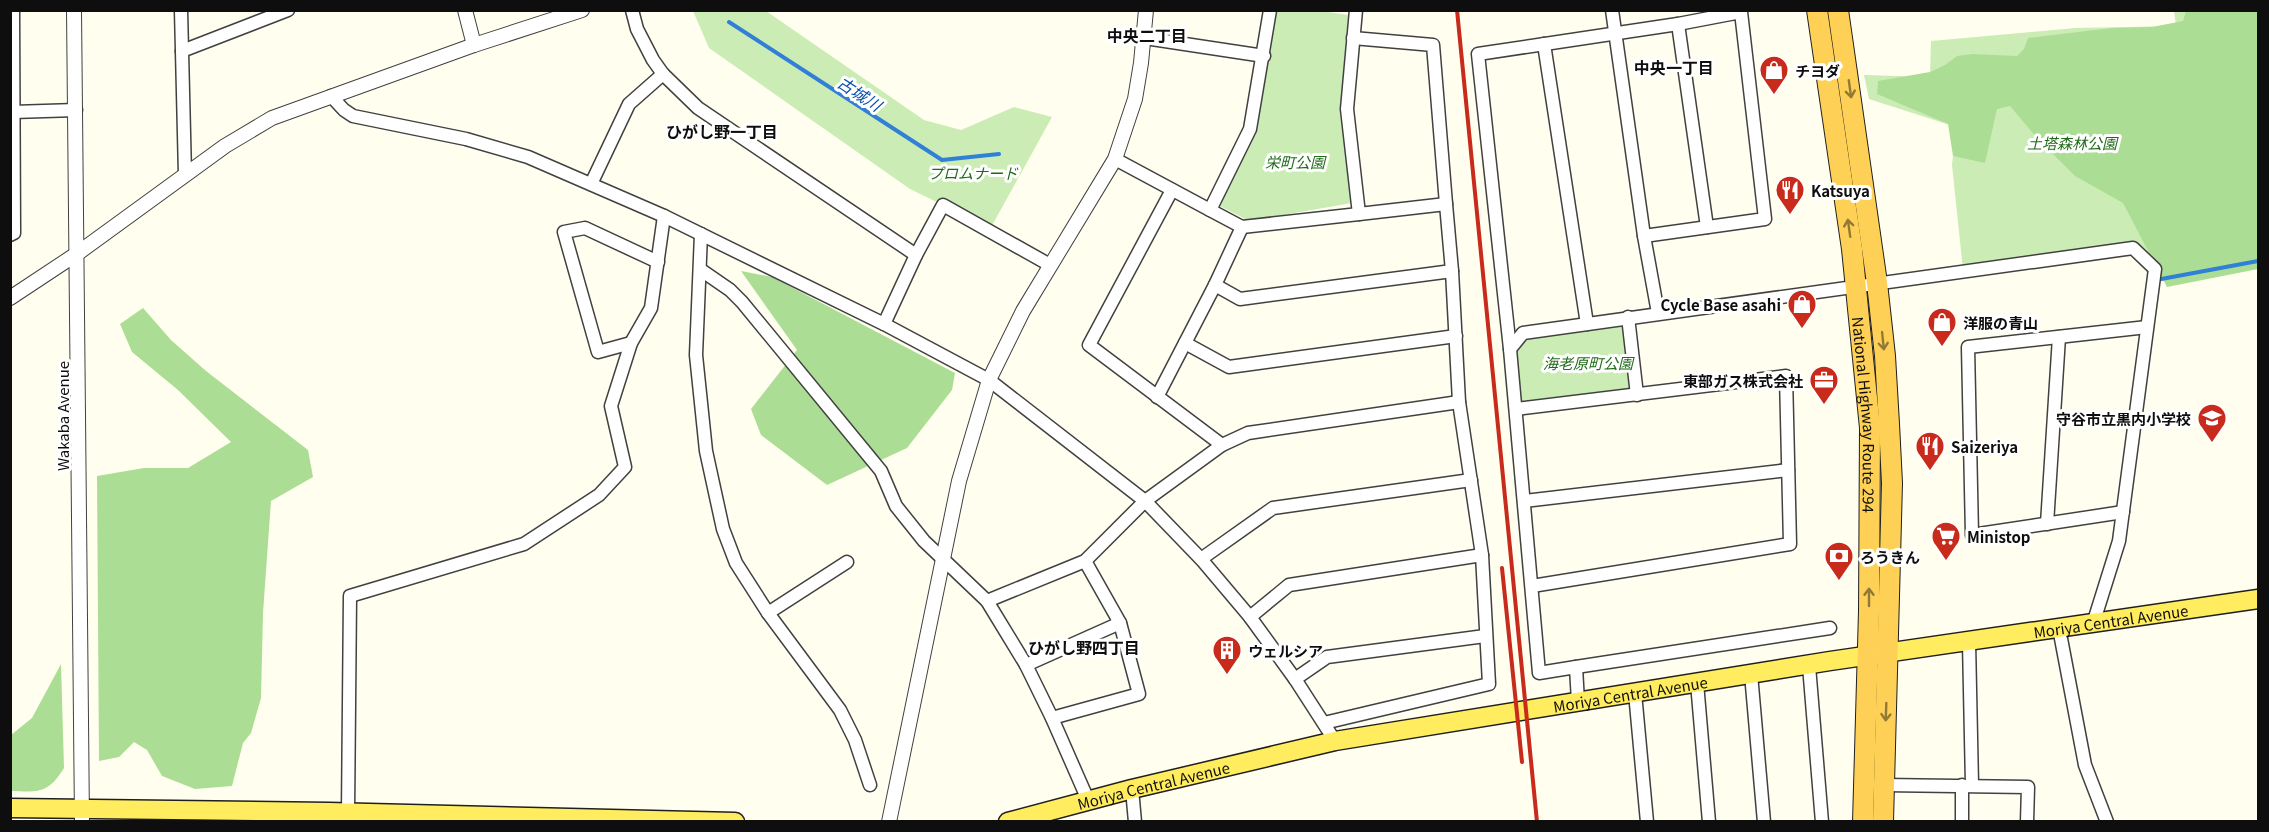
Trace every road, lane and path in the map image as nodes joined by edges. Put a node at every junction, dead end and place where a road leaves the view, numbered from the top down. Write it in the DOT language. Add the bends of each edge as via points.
graph roads {
  1 [pos="13,10"];
  2 [pos="74,10"];
  3 [pos="182,10"];
  4 [pos="288,10"];
  5 [pos="465,10"];
  6 [pos="582,10"];
  7 [pos="632,10"];
  8 [pos="1146,10"];
  9 [pos="1270,10"];
  10 [pos="1356,10"];
  11 [pos="1612,10"];
  12 [pos="1817,10"];
  13 [pos="1838,10"];
  14 [pos="1678,24"];
  15 [pos="1616,32"];
  16 [pos="1144,38"];
  17 [pos="1353,38"];
  18 [pos="1544,44"];
  19 [pos="474,45"];
  20 [pos="182,51"];
  21 [pos="1264,56"];
  22 [pos="663,74"];
  23 [pos="331,96"];
  24 [pos="76,110"];
  25 [pos="13,112"];
  26 [pos="1114,159"];
  27 [pos="185,175"];
  28 [pos="591,184"];
  29 [pos="1172,190"];
  30 [pos="1446,204"];
  31 [pos="1210,210"];
  32 [pos="1359,213"];
  33 [pos="664,216"];
  34 [pos="1242,227"];
  35 [pos="1707,227"];
  36 [pos="701,234"];
  37 [pos="10,235"];
  38 [pos="1644,236"];
  39 [pos="78,253"];
  40 [pos="916,255"];
  41 [pos="657,262"];
  42 [pos="1050,265"];
  43 [pos="701,270"];
  44 [pos="1452,271"];
  45 [pos="1876,283"];
  46 [pos="1215,285"];
  47 [pos="1856,286"];
  48 [pos="10,298"];
  49 [pos="1658,313"];
  50 [pos="1628,317"];
  51 [pos="884,324"];
  52 [pos="1587,324"];
  53 [pos="2147,327"];
  54 [pos="1456,336"];
  55 [pos="2059,337"];
  56 [pos="631,343"];
  57 [pos="1185,343"];
  58 [pos="1510,349"];
  59 [pos="989,380"];
  60 [pos="1637,395"];
  61 [pos="1157,397"];
  62 [pos="1459,402"];
  63 [pos="1516,409"];
  64 [pos="1222,445"];
  65 [pos="1788,470"];
  66 [pos="1471,480"];
  67 [pos="1145,501"];
  68 [pos="1524,501"];
  69 [pos="2123,512"];
  70 [pos="2047,524"];
  71 [pos="1482,555"];
  72 [pos="943,559"];
  73 [pos="1201,559"];
  74 [pos="1085,561"];
  75 [pos="847,562"];
  76 [pos="1532,586"];
  77 [pos="2259,599"];
  78 [pos="987,600"];
  79 [pos="768,613"];
  80 [pos="1250,617"];
  81 [pos="1120,623"];
  82 [pos="2093,624"];
  83 [pos="1830,628"];
  84 [pos="2059,628"];
  85 [pos="1485,636"];
  86 [pos="1969,642"];
  87 [pos="1888,653"];
  88 [pos="1868,656"];
  89 [pos="1026,665"];
  90 [pos="1809,666"];
  91 [pos="1576,667"];
  92 [pos="1751,674"];
  93 [pos="1295,679"];
  94 [pos="1697,683"];
  95 [pos="1635,693"];
  96 [pos="1578,702"];
  97 [pos="1052,718"];
  98 [pos="1324,723"];
  99 [pos="1335,741"];
  100 [pos="870,785"];
  101 [pos="1884,785"];
  102 [pos="1967,785"];
  103 [pos="1132,789"];
  104 [pos="1088,800"];
  105 [pos="10,808"];
  106 [pos="348,813"];
  107 [pos="82,815"];
  108 [pos="329,817"];
  109 [pos="504,818"];
  110 [pos="735,822"];
  111 [pos="889,822"];
  112 [pos="1008,822"];
  113 [pos="1135,822"];
  114 [pos="1647,822"];
  115 [pos="1709,822"];
  116 [pos="1764,822"];
  117 [pos="1822,822"];
  118 [pos="1863,822"];
  119 [pos="1883,822"];
  120 [pos="1962,822"];
  121 [pos="2027,822"];
  122 [pos="2108,822"];
  1 -- 25 [label="street"];
  2 -- 24 [label="street, Wakaba Avenue"];
  3 -- 20 [label="street"];
  4 -- 20 [label="street"];
  5 -- 19 [label="street"];
  6 -- 19 [label="street"];
  7 -- 22 [label="street" via="642,39"];
  8 -- 16 [label="street"];
  9 -- 21 [label="street"];
  10 -- 17 [label="street"];
  11 -- 15 [label="street"];
  47 -- 12 [label="highway, National Highway Route 294, one-way"];
  13 -- 45 [label="highway, National Highway Route 294, one-way"];
  14 -- 15 [label="street"];
  14 -- 35 [label="street"];
  14 -- 35 [label="street" via="1741,12 1765,219"];
  15 -- 18 [label="street"];
  15 -- 38 [label="street"];
  16 -- 21 [label="street"];
  16 -- 26 [label="street" via="1135,99"];
  17 -- 30 [label="street" via="1433,45"];
  17 -- 32 [label="street" via="1347,109"];
  18 -- 52 [label="street"];
  18 -- 58 [label="street" via="1478,54"];
  19 -- 23 [label="street"];
  20 -- 27 [label="street"];
  21 -- 31 [label="street" via="1250,129"];
  22 -- 28 [label="street" via="629,104"];
  22 -- 40 [label="street" via="698,108"];
  23 -- 27 [label="street" via="249,130"];
  23 -- 28 [label="street" via="353,116 466,139 528,158"];
  24 -- 25 [label="street"];
  24 -- 39 [label="street, Wakaba Avenue"];
  25 -- 37 [label="street" via="14,233"];
  26 -- 29 [label="street"];
  26 -- 42 [label="street"];
  27 -- 39 [label="street"];
  28 -- 33 [label="street"];
  29 -- 31 [label="street"];
  29 -- 61 [label="street" via="1089,345"];
  30 -- 32 [label="street"];
  30 -- 44 [label="street"];
  31 -- 34 [label="street"];
  32 -- 34 [label="street"];
  33 -- 36 [label="street"];
  33 -- 41 [label="street"];
  34 -- 46 [label="street"];
  35 -- 38 [label="street"];
  36 -- 43 [label="street"];
  36 -- 51 [label="street"];
  38 -- 49 [label="street"];
  39 -- 48 [label="street"];
  39 -- 107 [label="street, Wakaba Avenue"];
  40 -- 42 [label="street" via="943,205"];
  40 -- 51 [label="street"];
  41 -- 56 [label="street" via="651,308"];
  41 -- 56 [label="street" via="585,228 564,232 598,352"];
  42 -- 59 [label="street"];
  43 -- 72 [label="street" via="742,302 881,471 896,506"];
  43 -- 79 [label="street" via="696,355 706,451 723,529 736,563"];
  44 -- 46 [label="street" via="1240,299"];
  44 -- 54 [label="street"];
  45 -- 47 [label="street"];
  45 -- 53 [label="street" via="2133,248 2155,269"];
  45 -- 87 [label="highway, National Highway Route 294, one-way" via="1885,356 1892,483"];
  46 -- 57 [label="street"];
  47 -- 49 [label="street"];
  88 -- 47 [label="highway, National Highway Route 294, one-way" via="1870,428"];
  49 -- 50 [label="street"];
  50 -- 52 [label="street"];
  50 -- 60 [label="street"];
  51 -- 59 [label="street"];
  52 -- 58 [label="street" via="1523,333"];
  53 -- 55 [label="street"];
  53 -- 69 [label="street"];
  54 -- 57 [label="street" via="1229,367"];
  54 -- 62 [label="street"];
  55 -- 70 [label="street"];
  55 -- 70 [label="street" via="1968,347 1972,535"];
  56 -- 106 [label="street" via="611,405 625,467 599,495 524,544 350,596"];
  57 -- 61 [label="street"];
  58 -- 63 [label="street"];
  59 -- 67 [label="street"];
  59 -- 72 [label="street" via="959,481"];
  60 -- 63 [label="street"];
  60 -- 65 [label="street" via="1786,376"];
  61 -- 64 [label="street"];
  62 -- 64 [label="street" via="1248,433"];
  62 -- 66 [label="street"];
  63 -- 68 [label="street"];
  64 -- 67 [label="street"];
  65 -- 68 [label="street"];
  65 -- 76 [label="street" via="1790,544"];
  66 -- 71 [label="street"];
  66 -- 73 [label="street" via="1273,508"];
  67 -- 73 [label="street"];
  67 -- 74 [label="street"];
  68 -- 76 [label="street"];
  69 -- 70 [label="street"];
  69 -- 82 [label="street" via="2119,541"];
  71 -- 80 [label="street" via="1288,585"];
  71 -- 85 [label="street"];
  72 -- 78 [label="street"];
  72 -- 111 [label="street"];
  73 -- 80 [label="street"];
  74 -- 78 [label="street"];
  74 -- 81 [label="street"];
  75 -- 79 [label="street"];
  76 -- 91 [label="street" via="1539,673"];
  77 -- 82 [label="main road, Moriya Central Avenue"];
  78 -- 89 [label="street"];
  79 -- 100 [label="street" via="840,710"];
  80 -- 93 [label="street"];
  81 -- 89 [label="street"];
  81 -- 97 [label="street" via="1139,694"];
  82 -- 84 [label="main road, Moriya Central Avenue"];
  83 -- 91 [label="street"];
  84 -- 86 [label="main road, Moriya Central Avenue"];
  84 -- 122 [label="street" via="2085,765"];
  85 -- 93 [label="street" via="1327,657"];
  85 -- 98 [label="street" via="1490,684"];
  86 -- 87 [label="main road, Moriya Central Avenue"];
  86 -- 102 [label="street"];
  87 -- 88 [label="main road, Moriya Central Avenue"];
  87 -- 101 [label="highway, National Highway Route 294, one-way"];
  88 -- 90 [label="main road, Moriya Central Avenue"];
  88 -- 118 [label="highway, National Highway Route 294"];
  89 -- 97 [label="street"];
  90 -- 92 [label="main road, Moriya Central Avenue"];
  90 -- 117 [label="street"];
  91 -- 96 [label="street"];
  92 -- 94 [label="main road, Moriya Central Avenue"];
  92 -- 116 [label="street"];
  93 -- 98 [label="street"];
  94 -- 95 [label="main road, Moriya Central Avenue"];
  94 -- 115 [label="street"];
  95 -- 96 [label="main road, Moriya Central Avenue"];
  95 -- 114 [label="street"];
  96 -- 99 [label="main road, Moriya Central Avenue"];
  97 -- 104 [label="street"];
  98 -- 99 [label="street"];
  99 -- 103 [label="main road, Moriya Central Avenue"];
  101 -- 102 [label="street"];
  101 -- 119 [label="highway, National Highway Route 294"];
  102 -- 120 [label="street"];
  102 -- 121 [label="street" via="2028,787"];
  103 -- 104 [label="main road, Moriya Central Avenue"];
  103 -- 113 [label="street"];
  104 -- 112 [label="main road, Moriya Central Avenue"];
  105 -- 107 [label="main road"];
  106 -- 108 [label="main road"];
  106 -- 109 [label="main road"];
  107 -- 108 [label="main road"];
  109 -- 110 [label="main road"];
}
